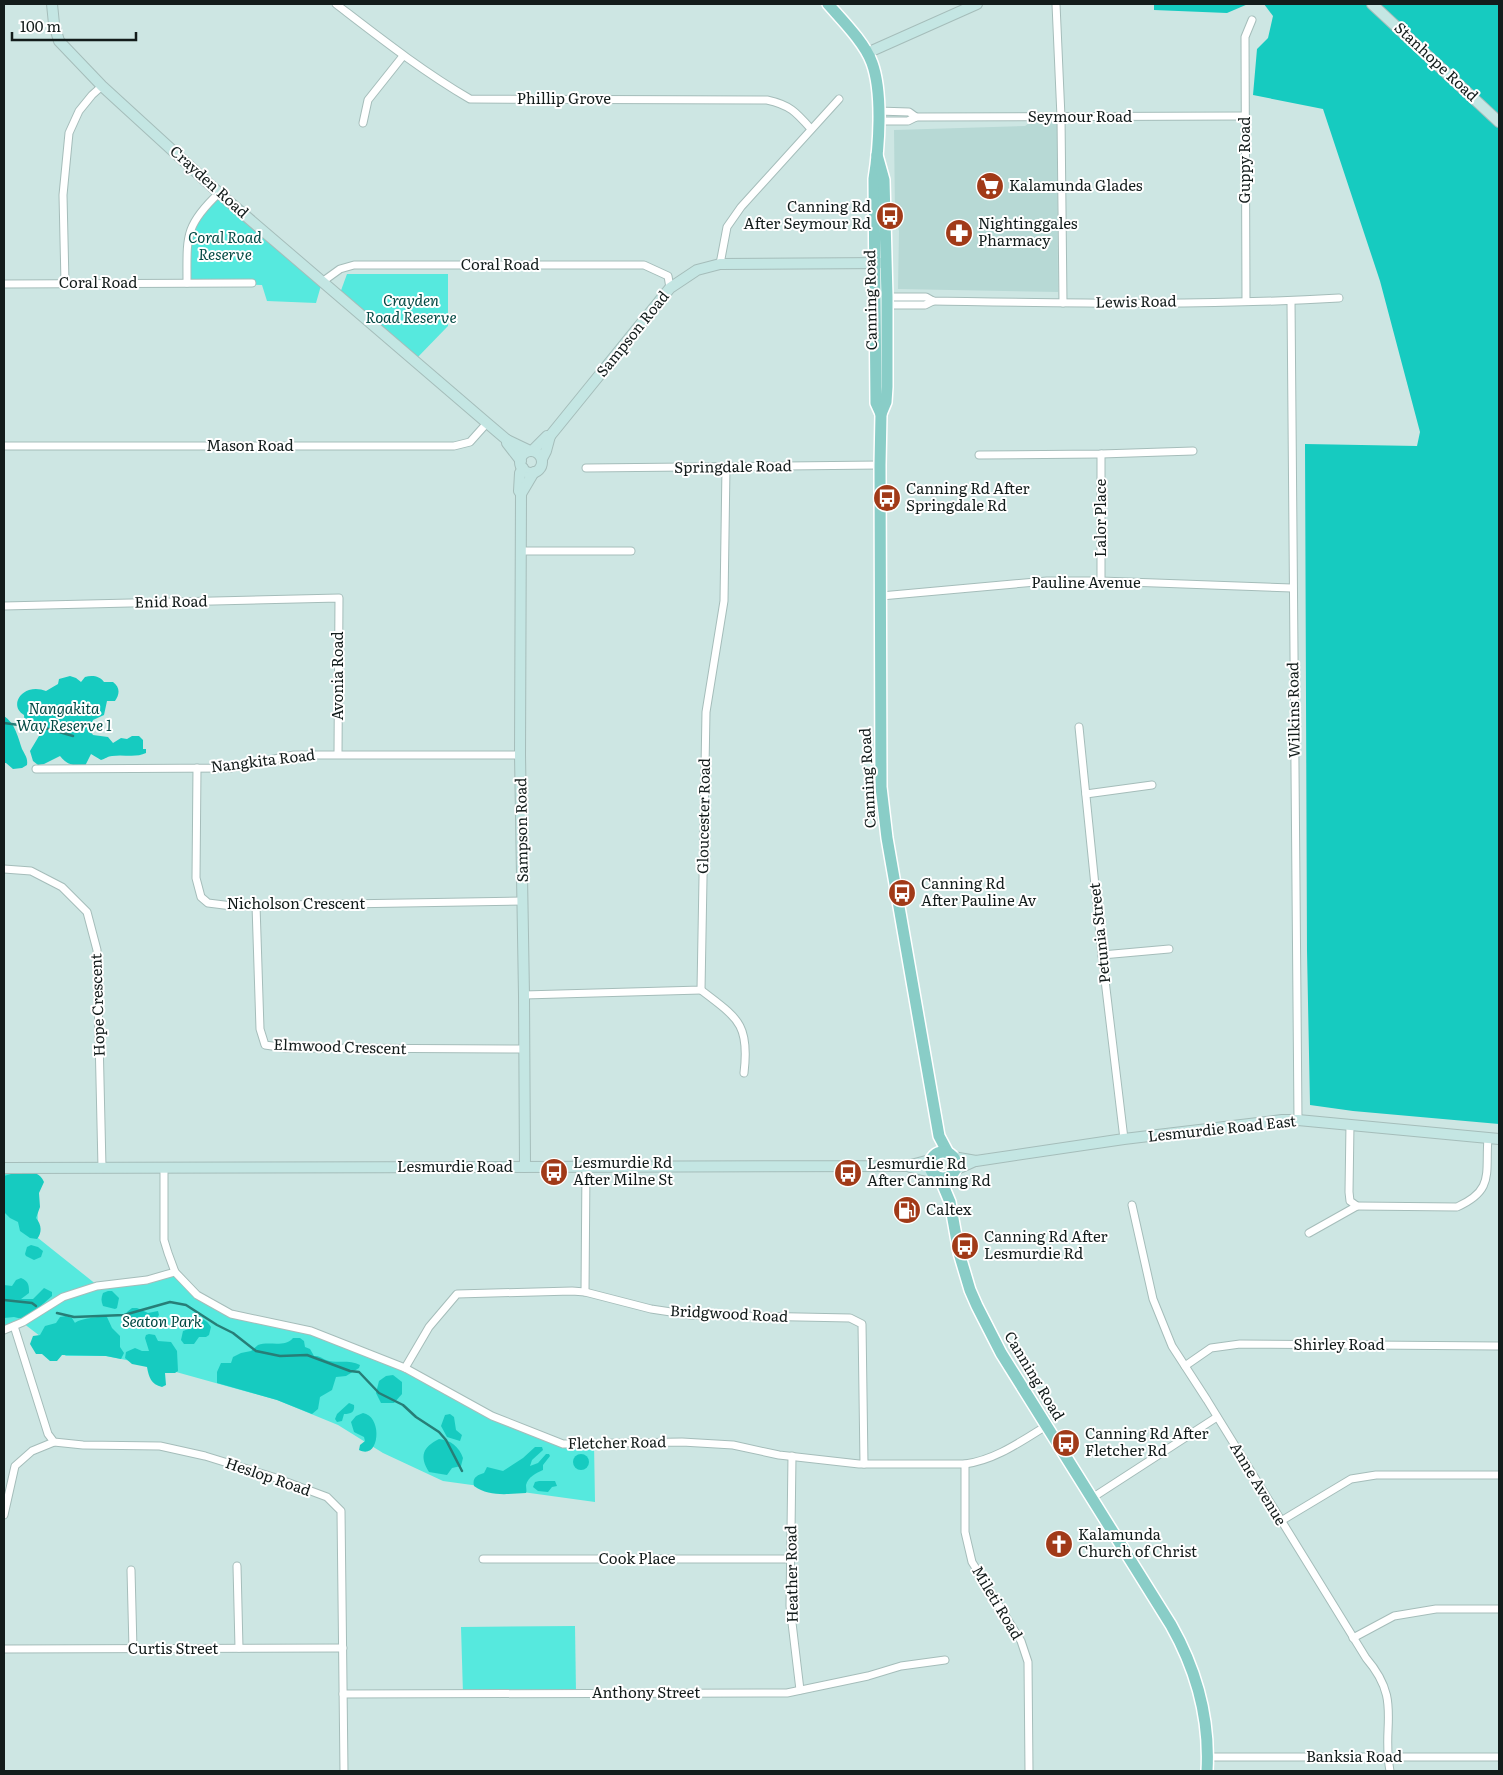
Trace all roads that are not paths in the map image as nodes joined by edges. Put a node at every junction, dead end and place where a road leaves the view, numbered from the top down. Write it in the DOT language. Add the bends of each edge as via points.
graph roads {
  1 [pos="52,4"];
  2 [pos="336,4"];
  3 [pos="828,4"];
  4 [pos="977,4"];
  5 [pos="1056,4"];
  6 [pos="1372,4"];
  7 [pos="1252,20"];
  8 [pos="867,53"];
  9 [pos="403,56"];
  10 [pos="102,86"];
  11 [pos="838,99"];
  12 [pos="878,116"];
  13 [pos="1245,116"];
  14 [pos="1062,117"];
  15 [pos="1499,122"];
  16 [pos="363,123"];
  17 [pos="811,129"];
  18 [pos="219,193"];
  19 [pos="880,263"];
  20 [pos="720,264"];
  21 [pos="322,282"];
  22 [pos="65,283"];
  23 [pos="187,283"];
  24 [pos="252,283"];
  25 [pos="4,284"];
  26 [pos="670,288"];
  27 [pos="1339,298"];
  28 [pos="1291,300"];
  29 [pos="875,301"];
  30 [pos="887,301"];
  31 [pos="1246,301"];
  32 [pos="1064,303"];
  33 [pos="881,414"];
  34 [pos="487,423"];
  35 [pos="550,436"];
  36 [pos="507,440"];
  37 [pos="4,446"];
  38 [pos="531,451"];
  39 [pos="1193,452"];
  40 [pos="1101,454"];
  41 [pos="979,455"];
  42 [pos="542,459"];
  43 [pos="522,465"];
  44 [pos="880,466"];
  45 [pos="726,467"];
  46 [pos="586,468"];
  47 [pos="534,472"];
  48 [pos="521,494"];
  49 [pos="521,551"];
  50 [pos="631,551"];
  51 [pos="1100,581"];
  52 [pos="1292,588"];
  53 [pos="881,596"];
  54 [pos="339,598"];
  55 [pos="4,606"];
  56 [pos="1079,727"];
  57 [pos="338,754"];
  58 [pos="520,755"];
  59 [pos="197,768"];
  60 [pos="36,769"];
  61 [pos="1152,785"];
  62 [pos="1086,794"];
  63 [pos="4,870"];
  64 [pos="523,901"];
  65 [pos="256,905"];
  66 [pos="1169,949"];
  67 [pos="1102,955"];
  68 [pos="701,990"];
  69 [pos="524,995"];
  70 [pos="524,1049"];
  71 [pos="744,1073"];
  72 [pos="1298,1120"];
  73 [pos="1350,1124"];
  74 [pos="939,1136"];
  75 [pos="1488,1138"];
  76 [pos="1124,1139"];
  77 [pos="1499,1139"];
  78 [pos="950,1155"];
  79 [pos="976,1161"];
  80 [pos="586,1166"];
  81 [pos="934,1166"];
  82 [pos="102,1167"];
  83 [pos="525,1167"];
  84 [pos="4,1168"];
  85 [pos="164,1168"];
  86 [pos="954,1172"];
  87 [pos="950,1202"];
  88 [pos="1132,1205"];
  89 [pos="1357,1206"];
  90 [pos="1310,1233"];
  91 [pos="175,1272"];
  92 [pos="585,1292"];
  93 [pos="14,1326"];
  94 [pos="4,1330"];
  95 [pos="1499,1346"];
  96 [pos="1185,1366"];
  97 [pos="405,1368"];
  98 [pos="1217,1417"];
  99 [pos="1046,1426"];
  100 [pos="54,1442"];
  101 [pos="792,1456"];
  102 [pos="864,1464"];
  103 [pos="965,1464"];
  104 [pos="1499,1475"];
  105 [pos="1092,1498"];
  106 [pos="4,1515"];
  107 [pos="1281,1520"];
  108 [pos="483,1559"];
  109 [pos="791,1559"];
  110 [pos="237,1566"];
  111 [pos="131,1570"];
  112 [pos="1499,1609"];
  113 [pos="1353,1638"];
  114 [pos="239,1648"];
  115 [pos="343,1648"];
  116 [pos="4,1649"];
  117 [pos="133,1649"];
  118 [pos="945,1660"];
  119 [pos="800,1690"];
  120 [pos="343,1694"];
  121 [pos="1208,1757"];
  122 [pos="1388,1757"];
  123 [pos="1499,1757"];
  124 [pos="344,1771"];
  125 [pos="1029,1771"];
  126 [pos="1207,1771"];
  127 [pos="1390,1771"];
  1 -- 10 [label="street, Crayden Road" via="59,41"];
  2 -- 9 [label="street, Phillip Grove"];
  3 -- 8 [label="main road, Canning Road"];
  4 -- 8 [label="street"];
  5 -- 14 [label="street"];
  6 -- 15 [label="street, Stanhope Road"];
  7 -- 13 [label="street, Guppy Road" via="1245,37"];
  8 -- 12 [label="main road, Canning Road" via="876,77"];
  9 -- 16 [label="street" via="368,100"];
  9 -- 17 [label="street, Phillip Grove" via="470,99 767,100 784,104"];
  10 -- 18 [label="street, Crayden Road"];
  10 -- 22 [label="street" via="79,111 69,133 63,195"];
  11 -- 17 [label="street"];
  12 -- 14 [label="street, Seymour Road" via="908,121 916,117"];
  12 -- 19 [label="main road, Canning Road" via="874,179"];
  13 -- 14 [label="street, Seymour Road"];
  13 -- 31 [label="street, Guppy Road"];
  14 -- 32 [label="street"];
  17 -- 20 [label="street" via="727,227"];
  18 -- 21 [label="street, Crayden Road"];
  18 -- 23 [label="street" via="192,224 187,241"];
  19 -- 20 [label="street, Sampson Road"];
  19 -- 29 [label="main road, Canning Road"];
  19 -- 30 [label="main road, Canning Road"];
  20 -- 26 [label="street, Sampson Road" via="697,270"];
  21 -- 26 [label="street, Coral Road" via="340,269 354,265 644,265 668,276"];
  21 -- 34 [label="street, Crayden Road"];
  22 -- 23 [label="street, Coral Road"];
  22 -- 25 [label="street, Coral Road"];
  23 -- 24 [label="street, Coral Road"];
  26 -- 35 [label="street, Sampson Road"];
  27 -- 28 [label="street, Lewis Road"];
  28 -- 31 [label="street, Lewis Road"];
  28 -- 52 [label="street, Wilkins Road"];
  29 -- 30 [label="street, Lewis Road"];
  29 -- 33 [label="main road, Canning Road" via="876,403"];
  30 -- 32 [label="street, Lewis Road" via="926,297 933,301"];
  30 -- 33 [label="main road, Canning Road" via="887,387"];
  31 -- 32 [label="street, Lewis Road"];
  33 -- 44 [label="main road, Canning Road"];
  34 -- 36 [label="street, Crayden Road"];
  34 -- 37 [label="street, Mason Road" via="470,442 454,446"];
  35 -- 38 [label="street, Sampson Road"];
  35 -- 42 [label="street, Sampson Road"];
  36 -- 38 [label="street, Crayden Road"];
  36 -- 43 [label="street, Crayden Road"];
  38 -- 42 [label="street"];
  38 -- 43 [label="street" via="523,455"];
  39 -- 40 [label="street"];
  40 -- 41 [label="street"];
  40 -- 51 [label="street, Lalor Place"];
  42 -- 47 [label="street" via="540,468"];
  43 -- 47 [label="street" via="529,472"];
  43 -- 48 [label="street, Sampson Road" via="518,491"];
  44 -- 45 [label="street, Springdale Road"];
  44 -- 53 [label="main road, Canning Road"];
  45 -- 46 [label="street, Springdale Road"];
  45 -- 68 [label="street, Gloucester Road" via="724,601 706,712"];
  47 -- 48 [label="street"];
  48 -- 49 [label="street, Sampson Road"];
  49 -- 50 [label="street"];
  49 -- 58 [label="street, Sampson Road"];
  51 -- 52 [label="street, Pauline Avenue"];
  51 -- 53 [label="street, Pauline Avenue" via="1048,581"];
  52 -- 72 [label="street, Wilkins Road"];
  53 -- 74 [label="main road, Canning Road" via="883,814"];
  54 -- 55 [label="street, Enid Road"];
  54 -- 57 [label="street, Avonia Road"];
  56 -- 62 [label="street, Petunia Street"];
  57 -- 58 [label="street, Nangkita Road"];
  57 -- 59 [label="street, Nangkita Road" via="294,755 230,768"];
  58 -- 64 [label="street, Sampson Road"];
  59 -- 60 [label="street, Nangkita Road"];
  59 -- 65 [label="street, Nicholson Crescent" via="196,878 201,897 208,903"];
  61 -- 62 [label="street"];
  62 -- 67 [label="street, Petunia Street"];
  63 -- 82 [label="street, Hope Crescent" via="31,871 62,887 87,912 97,950"];
  64 -- 65 [label="street, Nicholson Crescent"];
  64 -- 69 [label="street, Sampson Road"];
  65 -- 70 [label="street, Elmwood Crescent" via="260,1029 266,1044 286,1048"];
  66 -- 67 [label="street"];
  67 -- 76 [label="street, Petunia Street"];
  68 -- 69 [label="street"];
  68 -- 71 [label="street" via="733,1015 744,1032"];
  69 -- 70 [label="street, Sampson Road"];
  70 -- 83 [label="street, Sampson Road"];
  72 -- 73 [label="street, Lesmurdie Road East"];
  72 -- 76 [label="street, Lesmurdie Road East"];
  73 -- 75 [label="street, Lesmurdie Road East"];
  73 -- 89 [label="street" via="1349,1192 1350,1202"];
  74 -- 78 [label="main road, Canning Road"];
  74 -- 81 [label="main road, Canning Road"];
  75 -- 77 [label="street, Lesmurdie Road East"];
  75 -- 89 [label="street" via="1487,1176 1477,1195 1467,1202 1456,1207"];
  76 -- 79 [label="street, Lesmurdie Road East"];
  78 -- 79 [label="street, Lesmurdie Road East"];
  78 -- 81 [label="main road" via="942,1152"];
  78 -- 86 [label="main road" via="956,1164"];
  79 -- 86 [label="street, Lesmurdie Road East"];
  80 -- 81 [label="street, Lesmurdie Road"];
  80 -- 83 [label="street, Lesmurdie Road"];
  80 -- 92 [label="street"];
  81 -- 86 [label="main road" via="945,1178"];
  81 -- 87 [label="main road, Canning Road"];
  82 -- 84 [label="street, Lesmurdie Road"];
  82 -- 85 [label="street, Lesmurdie Road"];
  83 -- 85 [label="street, Lesmurdie Road"];
  85 -- 91 [label="street, Fletcher Road" via="164,1240"];
  86 -- 87 [label="main road, Canning Road"];
  87 -- 99 [label="main road, Canning Road" via="959,1253 977,1306 1001,1353"];
  88 -- 96 [label="street, Anne Avenue" via="1153,1299 1172,1346"];
  89 -- 90 [label="street"];
  91 -- 93 [label="street" via="147,1280 97,1286 64,1298"];
  91 -- 97 [label="street, Fletcher Road" via="197,1295 231,1314 311,1331"];
  92 -- 97 [label="street, Bridgwood Road" via="457,1294 429,1327"];
  92 -- 102 [label="street, Bridgwood Road" via="684,1314 850,1318 862,1324"];
  93 -- 94 [label="street"];
  93 -- 100 [label="street" via="48,1434"];
  95 -- 96 [label="street, Shirley Road" via="1240,1344 1211,1348"];
  96 -- 98 [label="street, Anne Avenue"];
  97 -- 101 [label="street, Fletcher Road" via="492,1416 563,1444 682,1442 733,1445"];
  98 -- 105 [label="street"];
  98 -- 107 [label="street, Anne Avenue"];
  99 -- 103 [label="street, Fletcher Road" via="995,1456"];
  99 -- 105 [label="main road, Canning Road"];
  100 -- 106 [label="street" via="32,1451 15,1466"];
  100 -- 115 [label="street, Heslop Road" via="160,1446 205,1456 328,1497 342,1511"];
  101 -- 102 [label="street, Fletcher Road"];
  101 -- 109 [label="street, Heather Road"];
  102 -- 103 [label="street, Fletcher Road"];
  103 -- 125 [label="street, Mileti Road" via="965,1532 972,1562 1021,1641 1028,1662"];
  104 -- 107 [label="street" via="1376,1475 1351,1479"];
  105 -- 121 [label="main road, Canning Road" via="1185,1652 1201,1699"];
  107 -- 113 [label="street, Anne Avenue"];
  108 -- 109 [label="street, Cook Place"];
  109 -- 119 [label="street, Heather Road" via="790,1606"];
  110 -- 114 [label="street"];
  111 -- 117 [label="street"];
  112 -- 113 [label="street" via="1436,1609 1394,1616"];
  113 -- 122 [label="street, Anne Avenue" via="1386,1689"];
  114 -- 115 [label="street, Curtis Street"];
  114 -- 117 [label="street, Curtis Street"];
  115 -- 120 [label="street, Heslop Road"];
  116 -- 117 [label="street, Curtis Street"];
  118 -- 119 [label="street, Anthony Street" via="901,1666"];
  119 -- 120 [label="street, Anthony Street" via="787,1693"];
  120 -- 124 [label="street, Heslop Road"];
  121 -- 122 [label="street, Banksia Road"];
  121 -- 126 [label="main road, Canning Road"];
  122 -- 123 [label="street, Banksia Road"];
  122 -- 127 [label="street, Anne Avenue"];
}
